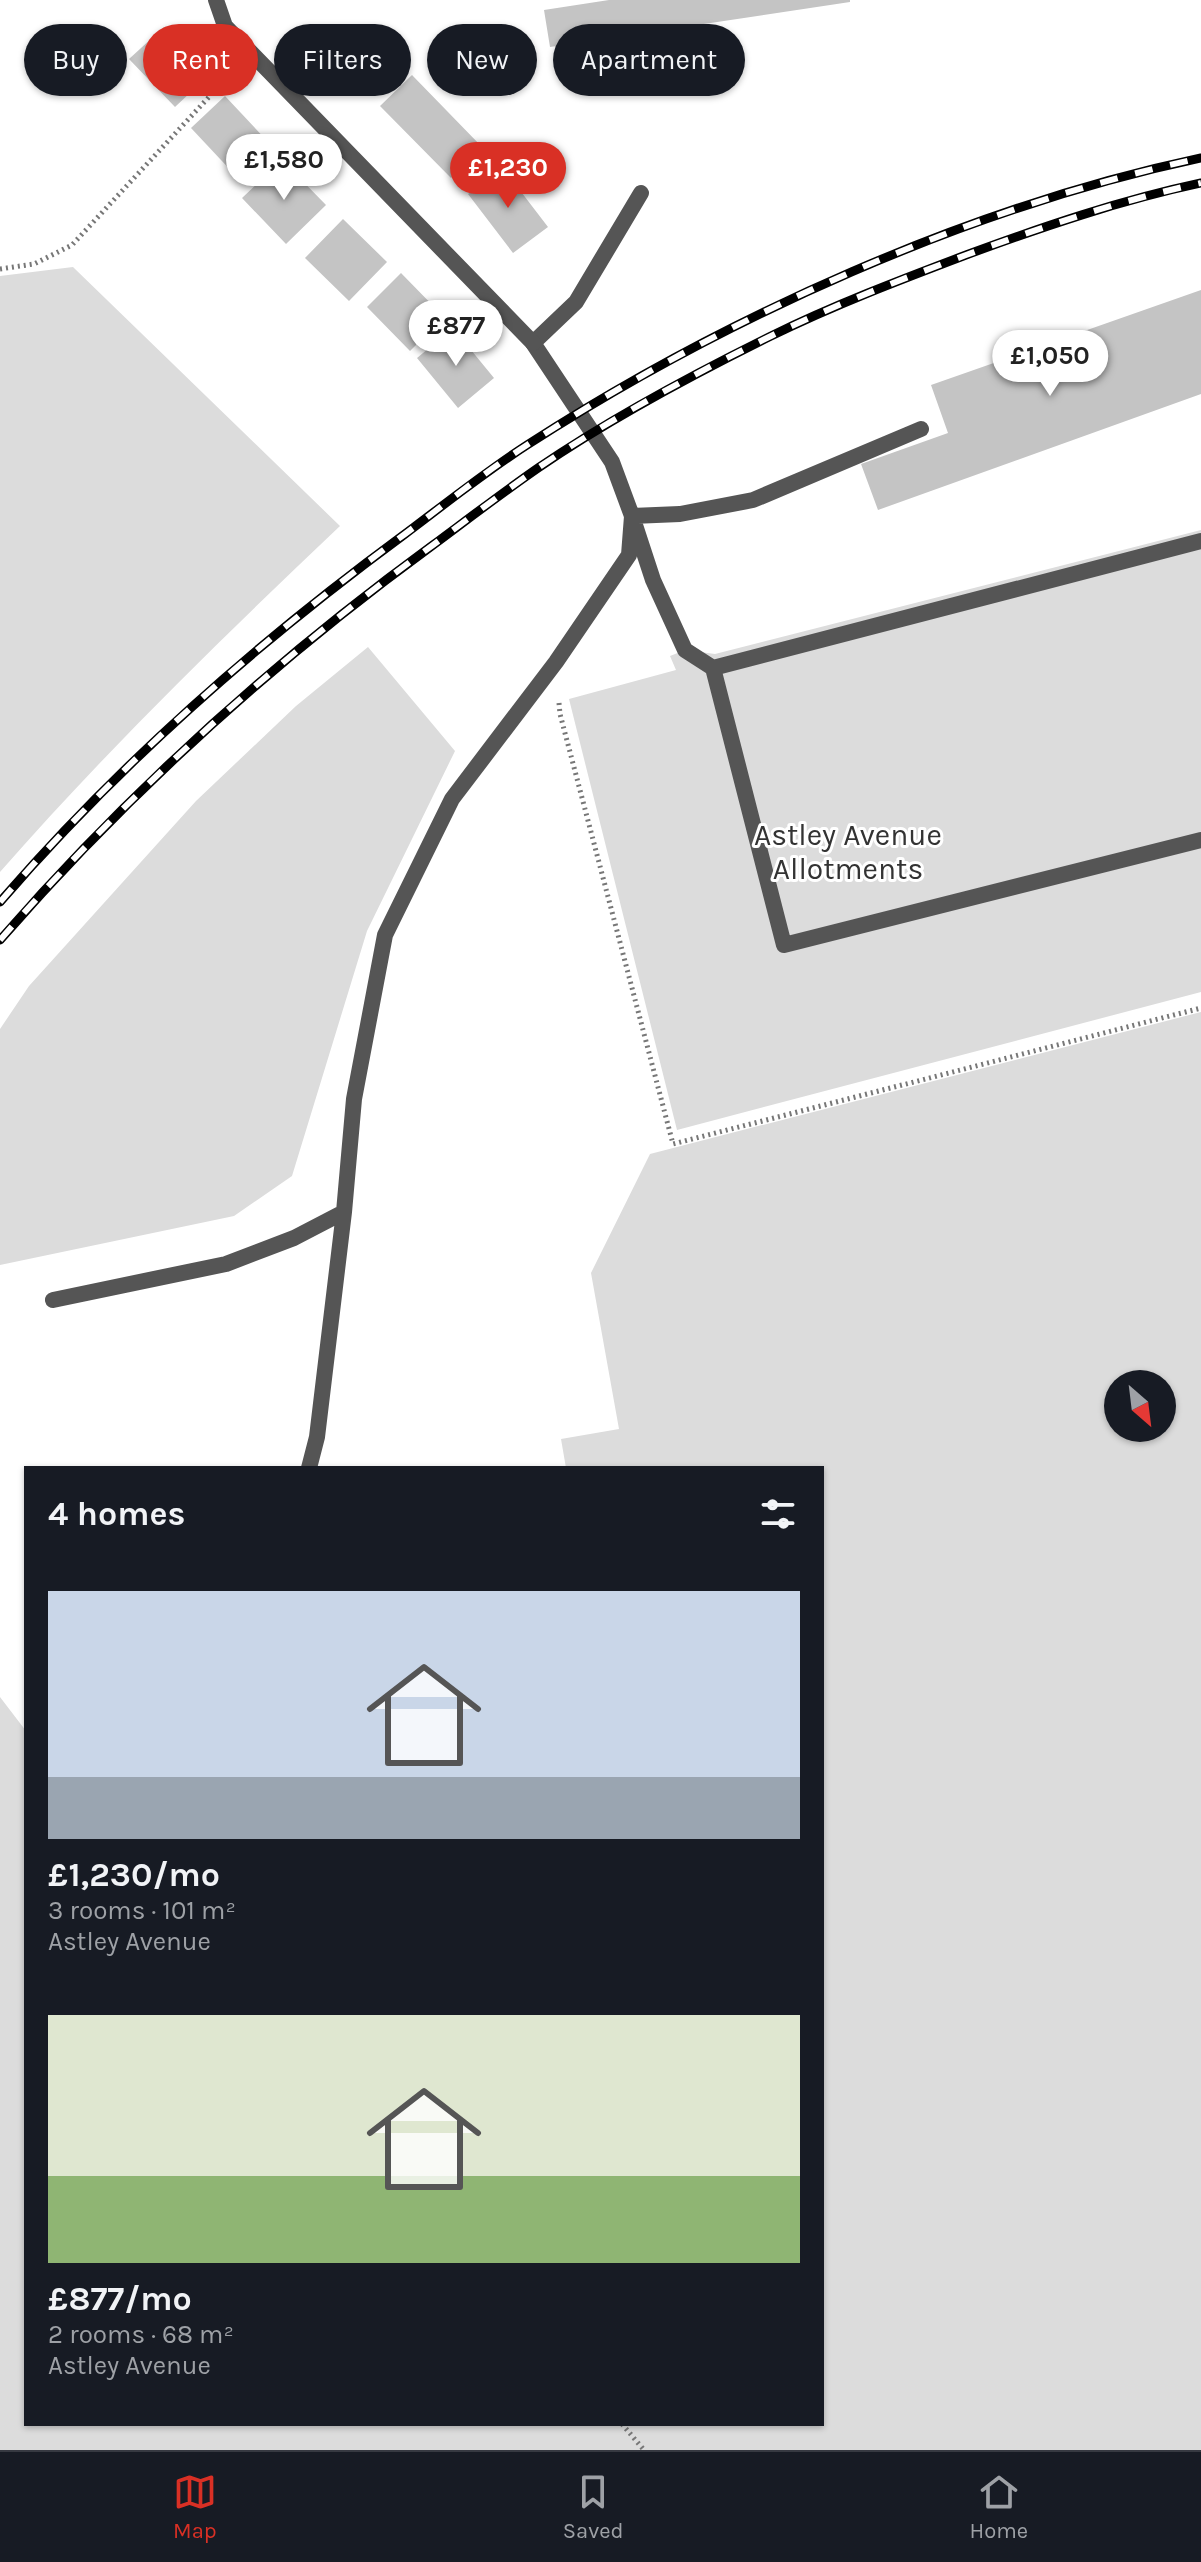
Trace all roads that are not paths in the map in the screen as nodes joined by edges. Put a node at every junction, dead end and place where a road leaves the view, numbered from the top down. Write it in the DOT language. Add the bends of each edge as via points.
graph roads {
  1 [pos="216,0"];
  2 [pos="222,0"];
  3 [pos="641,193"];
  4 [pos="533,343"];
  5 [pos="921,429"];
  6 [pos="632,516"];
  7 [pos="1201,541"];
  8 [pos="713,668"];
  9 [pos="1201,840"];
  10 [pos="344,1212"];
  11 [pos="53,1300"];
  12 [pos="310,1466"];
  1 -- 2 [label="street"];
  1 -- 4 [label="street" via="225,26"];
  3 -- 4 [label="street" via="576,302"];
  4 -- 6 [label="street" via="612,462"];
  5 -- 6 [label="street" via="753,500 680,514"];
  6 -- 8 [label="street" via="653,580 685,650"];
  6 -- 10 [label="street" via="629,555 452,799 385,935 354,1099"];
  7 -- 8 [label="street"];
  8 -- 9 [label="street" via="784,945"];
  10 -- 11 [label="street" via="226,1264"];
  10 -- 12 [label="street"];
}
